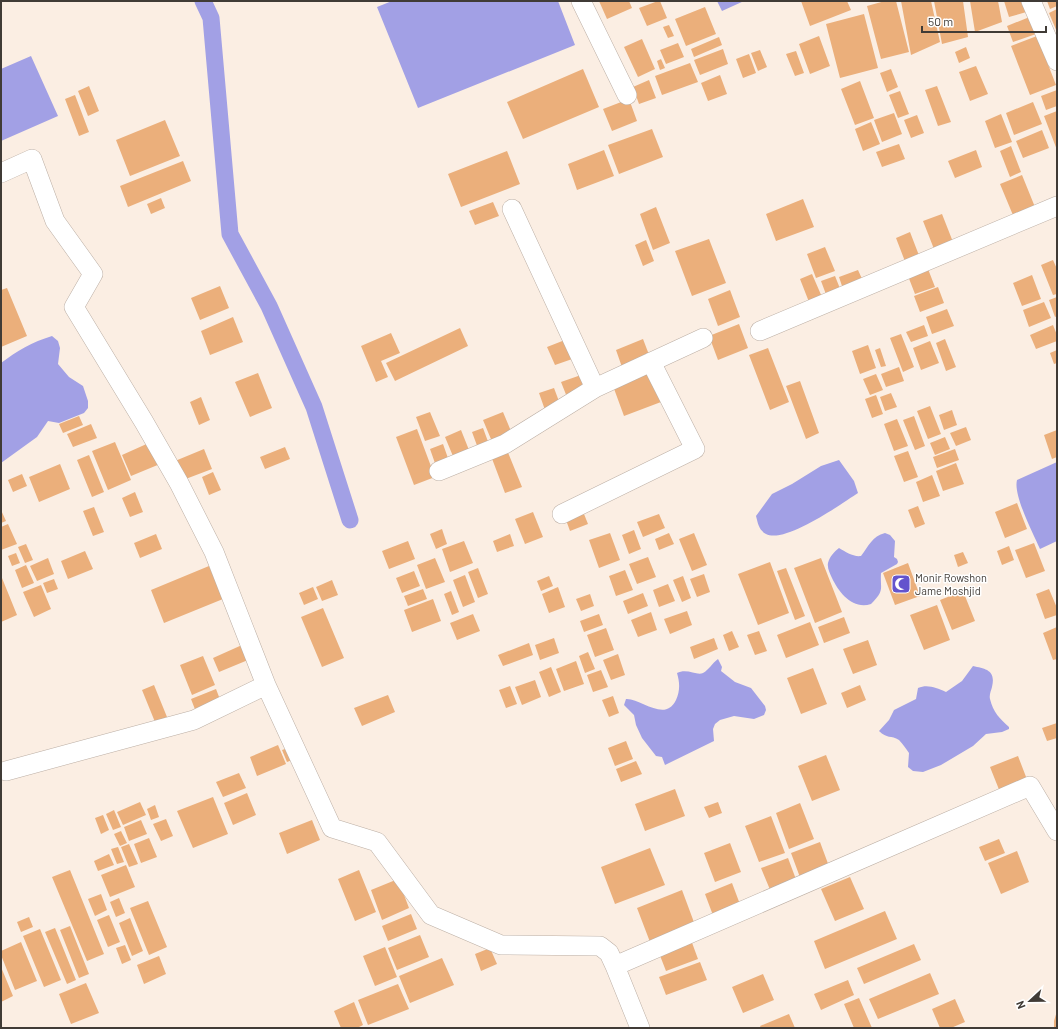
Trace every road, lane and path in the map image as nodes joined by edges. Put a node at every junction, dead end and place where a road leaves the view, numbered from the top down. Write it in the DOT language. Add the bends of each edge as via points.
graph roads {
  1 [pos="581,1"];
  2 [pos="1031,1"];
  3 [pos="1057,61"];
  4 [pos="626,95"];
  5 [pos="1,173"];
  6 [pos="1057,206"];
  7 [pos="512,209"];
  8 [pos="760,331"];
  9 [pos="703,338"];
  10 [pos="651,362"];
  11 [pos="596,388"];
  12 [pos="439,471"];
  13 [pos="562,514"];
  14 [pos="266,685"];
  15 [pos="6,771"];
  16 [pos="1057,831"];
  17 [pos="616,966"];
  18 [pos="640,1028"];
  1 -- 4 [label="street"];
  2 -- 3 [label="street"];
  5 -- 14 [label="street" via="32,159 55,221 93,274 74,308 179,483 214,552"];
  6 -- 8 [label="street"];
  7 -- 11 [label="street"];
  9 -- 10 [label="street"];
  10 -- 11 [label="street"];
  10 -- 13 [label="street" via="695,449"];
  11 -- 12 [label="street" via="505,444"];
  14 -- 15 [label="street" via="194,720"];
  14 -- 17 [label="street" via="332,828 377,842 431,915 501,945 600,946 609,953"];
  16 -- 17 [label="street" via="1030,786"];
  17 -- 18 [label="street"];
}
